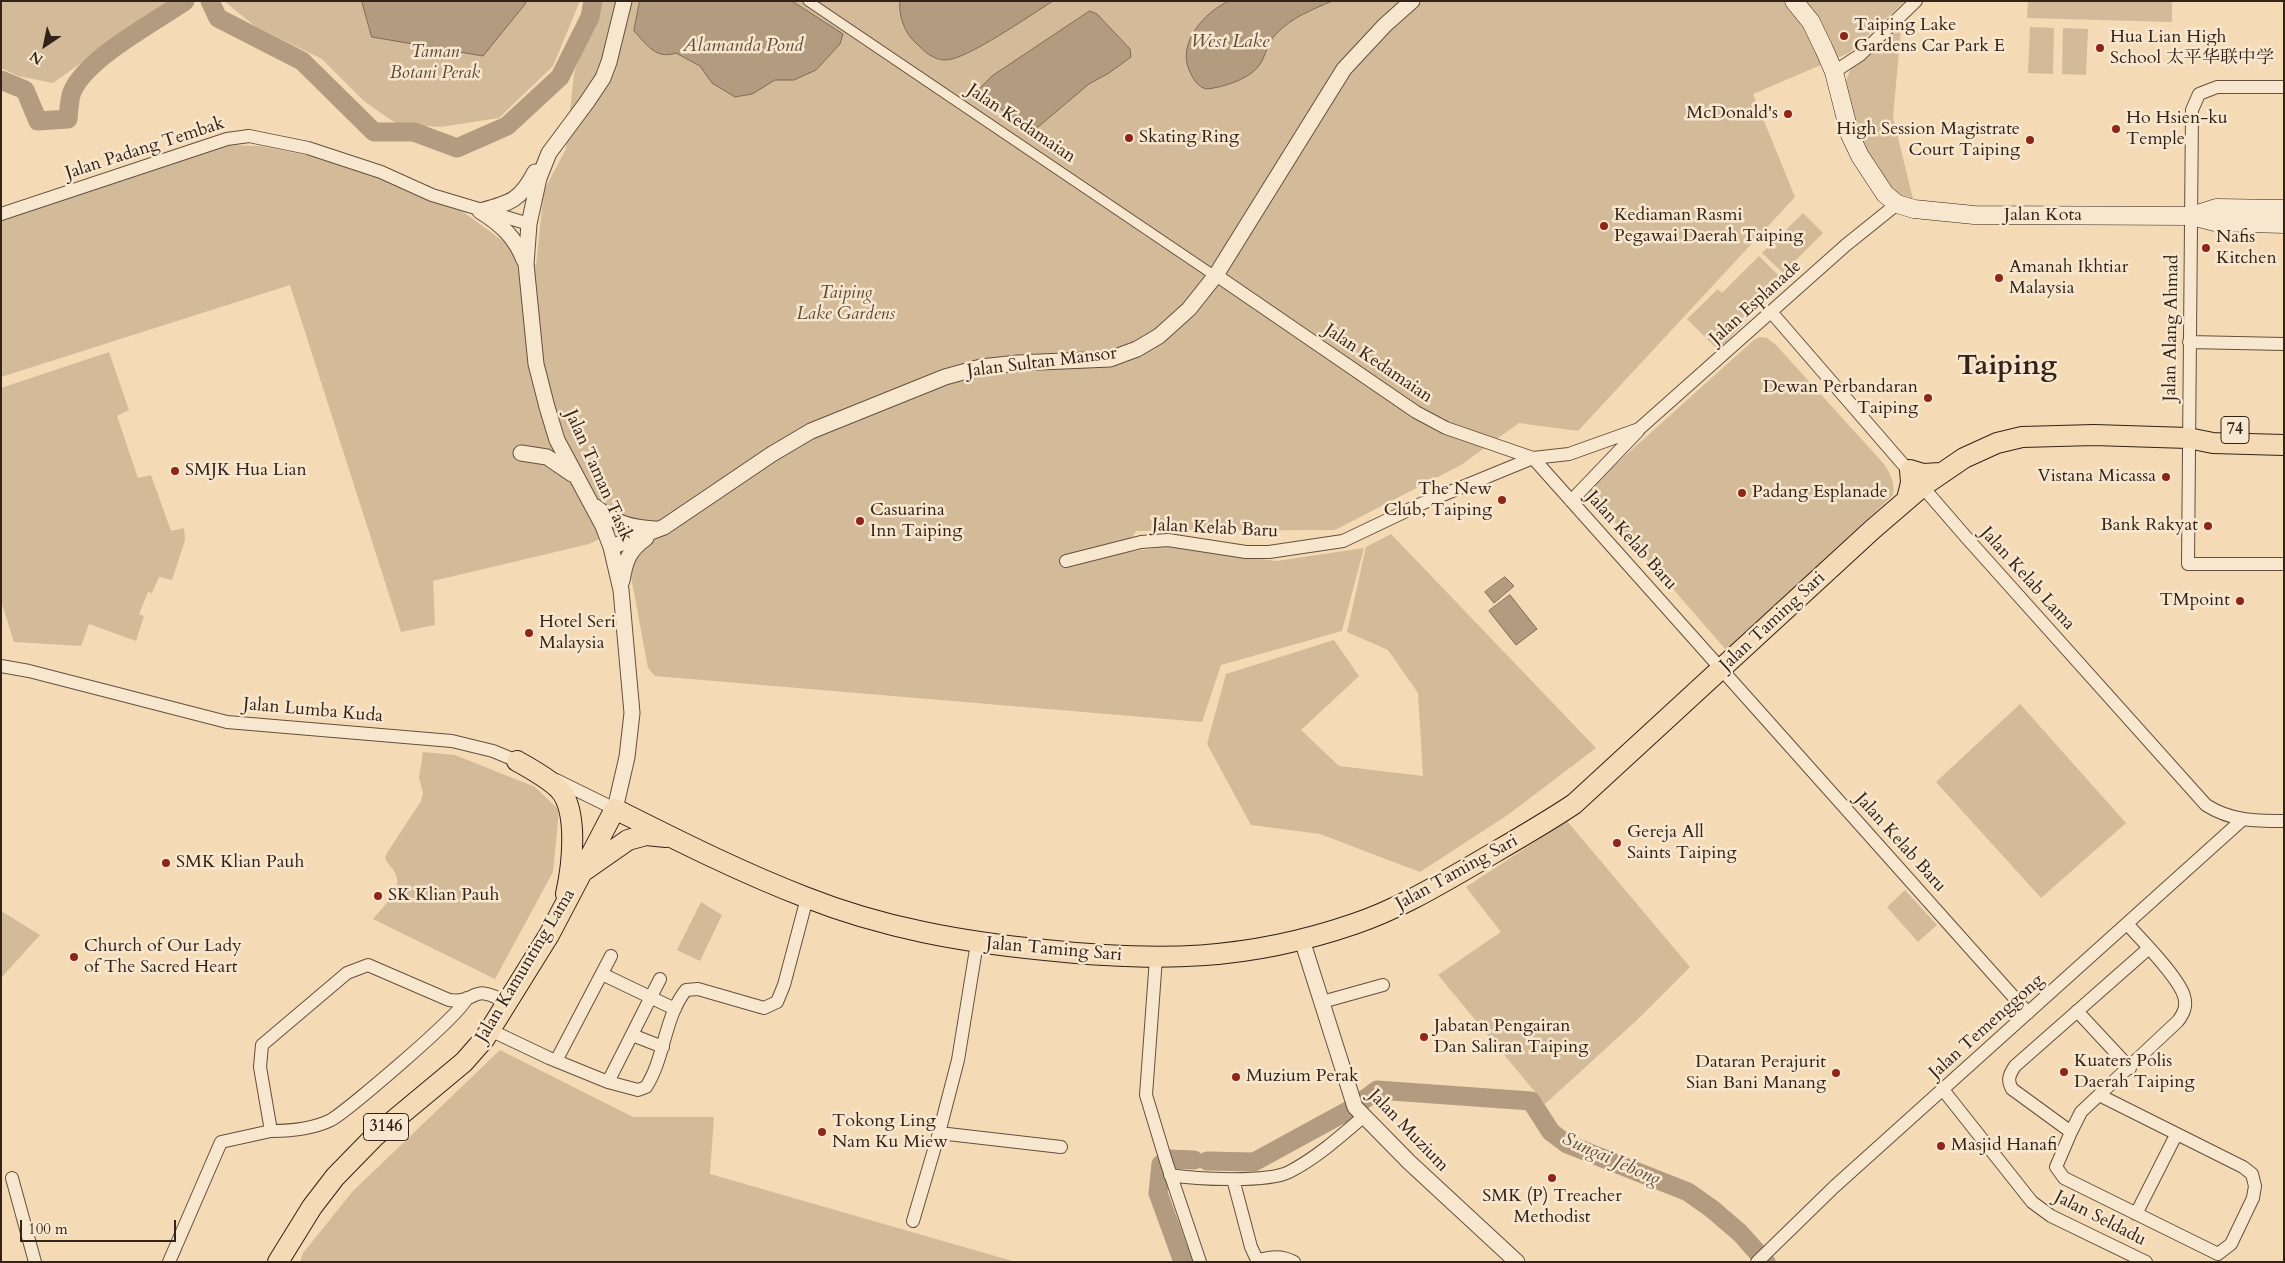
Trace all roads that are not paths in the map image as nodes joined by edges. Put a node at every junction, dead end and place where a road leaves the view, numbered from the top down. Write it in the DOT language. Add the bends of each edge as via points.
graph roads {
  1 [pos="624,1"];
  2 [pos="808,1"];
  3 [pos="1412,1"];
  4 [pos="1794,1"];
  5 [pos="1916,1"];
  6 [pos="1834,72"];
  7 [pos="2284,87"];
  8 [pos="549,153"];
  9 [pos="1897,204"];
  10 [pos="2284,209"];
  11 [pos="480,211"];
  12 [pos="1,214"];
  13 [pos="2191,216"];
  14 [pos="529,224"];
  15 [pos="2284,224"];
  16 [pos="526,264"];
  17 [pos="1215,275"];
  18 [pos="1772,313"];
  19 [pos="2189,342"];
  20 [pos="2284,344"];
  21 [pos="1639,429"];
  22 [pos="2284,431"];
  23 [pos="2188,438"];
  24 [pos="2284,445"];
  25 [pos="521,453"];
  26 [pos="1532,458"];
  27 [pos="1910,470"];
  28 [pos="1941,473"];
  29 [pos="577,478"];
  30 [pos="1923,486"];
  31 [pos="1907,499"];
  32 [pos="1571,501"];
  33 [pos="592,502"];
  34 [pos="659,529"];
  35 [pos="611,547"];
  36 [pos="1066,561"];
  37 [pos="2284,564"];
  38 [pos="621,590"];
  39 [pos="1,666"];
  40 [pos="1722,668"];
  41 [pos="517,761"];
  42 [pos="615,809"];
  43 [pos="2242,820"];
  44 [pos="2284,821"];
  45 [pos="672,838"];
  46 [pos="582,872"];
  47 [pos="807,898"];
  48 [pos="563,908"];
  49 [pos="2127,924"];
  50 [pos="1302,940"];
  51 [pos="977,943"];
  52 [pos="2149,948"];
  53 [pos="611,956"];
  54 [pos="1156,958"];
  55 [pos="602,974"];
  56 [pos="660,979"];
  57 [pos="1383,986"];
  58 [pos="467,998"];
  59 [pos="650,998"];
  60 [pos="1322,1002"];
  61 [pos="507,1003"];
  62 [pos="675,1009"];
  63 [pos="2077,1011"];
  64 [pos="2028,1013"];
  65 [pos="490,1030"];
  66 [pos="632,1035"];
  67 [pos="663,1047"];
  68 [pos="556,1061"];
  69 [pos="2130,1068"];
  70 [pos="608,1082"];
  71 [pos="1944,1091"];
  72 [pos="2100,1095"];
  73 [pos="1363,1117"];
  74 [pos="272,1131"];
  75 [pos="2070,1132"];
  76 [pos="939,1133"];
  77 [pos="2176,1135"];
  78 [pos="1061,1148"];
  79 [pos="1170,1175"];
  80 [pos="12,1178"];
  81 [pos="1233,1179"];
  82 [pos="2136,1214"];
  83 [pos="913,1221"];
  84 [pos="1258,1261"];
  85 [pos="35,1262"];
  86 [pos="169,1262"];
  87 [pos="278,1262"];
  88 [pos="1200,1262"];
  89 [pos="1294,1262"];
  90 [pos="1516,1262"];
  91 [pos="1757,1262"];
  92 [pos="2146,1262"];
  1 -- 8 [label="street, Jalan Taman Tasik" via="610,62 603,78"];
  2 -- 17 [label="street, Jalan Kedamaian"];
  3 -- 17 [label="street, Jalan Sultan Mansor" via="1344,69"];
  4 -- 6 [label="main road" via="1811,22"];
  5 -- 6 [label="street" via="1860,54"];
  6 -- 9 [label="main road" via="1856,149 1871,176"];
  7 -- 13 [label="street, Jalan Alang Ahmad" via="2217,87 2199,94 2192,110"];
  8 -- 11 [label="street" via="526,190 502,205"];
  8 -- 14 [label="street, Jalan Taman Tasik" via="539,178"];
  9 -- 13 [label="main road, Jalan Kota" via="1931,211 1989,216"];
  9 -- 18 [label="street, Jalan Esplanade" via="1846,245"];
  10 -- 13 [label="main road, Jalan Kota" via="2216,208"];
  11 -- 12 [label="street, Jalan Padang Tembak" via="317,151 249,136 227,139"];
  11 -- 14 [label="street, Jalan Padang Tembak"];
  11 -- 16 [label="street" via="509,233"];
  13 -- 15 [label="main road, Jalan Kota" via="2215,222"];
  13 -- 19 [label="street, Jalan Alang Ahmad"];
  14 -- 16 [label="street, Jalan Taman Tasik"];
  16 -- 29 [label="street, Jalan Taman Tasik" via="536,364 558,440"];
  17 -- 26 [label="street, Jalan Kedamaian" via="1416,412 1446,428"];
  17 -- 34 [label="street, Jalan Sultan Mansor" via="1178,320 1137,349 1110,359 1018,363 945,377 810,431"];
  18 -- 21 [label="street, Jalan Esplanade"];
  18 -- 27 [label="street, Jalan Kelab Lama"];
  19 -- 20 [label="street"];
  19 -- 23 [label="street, Jalan Alang Ahmad"];
  21 -- 26 [label="street, Jalan Esplanade" via="1570,454"];
  21 -- 32 [label="street, Jalan Esplanade"];
  22 -- 23 [label="main road, Jalan Taming Sari / 74" via="2212,430"];
  23 -- 24 [label="main road, Jalan Taming Sari / 74" via="2213,443"];
  23 -- 28 [label="main road, Jalan Taming Sari" via="2094,435 2022,438 1977,451"];
  23 -- 37 [label="street, Jalan Alang Ahmad" via="2188,564"];
  25 -- 29 [label="street" via="554,460"];
  26 -- 32 [label="street, Jalan Kelab Baru"];
  26 -- 36 [label="street, Jalan Kelab Baru" via="1423,502 1343,541 1269,552 1246,552 1168,540 1141,542"];
  27 -- 28 [label="main road" via="1923,474"];
  27 -- 30 [label="street, Jalan Kelab Lama"];
  27 -- 31 [label="main road"];
  28 -- 30 [label="main road, Jalan Taming Sari"];
  29 -- 33 [label="street, Jalan Taman Tasik"];
  30 -- 31 [label="main road, Jalan Taming Sari"];
  30 -- 43 [label="street, Jalan Kelab Lama" via="2206,805"];
  31 -- 40 [label="main road, Jalan Taming Sari"];
  32 -- 40 [label="street, Jalan Kelab Baru"];
  33 -- 34 [label="street" via="607,517 622,524"];
  33 -- 35 [label="street, Jalan Taman Tasik"];
  34 -- 35 [label="street"];
  34 -- 38 [label="street" via="635,546 626,558"];
  35 -- 38 [label="street, Jalan Taman Tasik"];
  38 -- 42 [label="street, Jalan Taman Tasik" via="632,713 627,757"];
  39 -- 41 [label="street, Jalan Lumba Kuda" via="227,722 452,741"];
  40 -- 50 [label="main road, Jalan Taming Sari" via="1574,804 1399,906 1356,924"];
  40 -- 64 [label="street, Jalan Kelab Baru"];
  41 -- 42 [label="street, Jalan Lumba Kuda"];
  41 -- 48 [label="main road" via="558,788 572,812 568,883"];
  42 -- 45 [label="main road, Jalan Taming Sari"];
  42 -- 46 [label="main road, Jalan Kamunting Lama / 3146"];
  43 -- 44 [label="street, Jalan Kelab Lama"];
  43 -- 49 [label="street, Jalan Temenggong"];
  45 -- 46 [label="main road" via="646,834 628,840"];
  45 -- 47 [label="main road, Jalan Taming Sari"];
  46 -- 48 [label="main road, Jalan Kamunting Lama / 3146"];
  47 -- 51 [label="main road, Jalan Taming Sari" via="892,925"];
  47 -- 62 [label="street" via="777,1002 764,1008 698,989 686,990"];
  48 -- 61 [label="main road, Jalan Kamunting Lama / 3146"];
  49 -- 52 [label="street"];
  49 -- 64 [label="street, Jalan Temenggong"];
  50 -- 54 [label="main road, Jalan Taming Sari" via="1230,954"];
  50 -- 60 [label="street, Jalan Muzium"];
  51 -- 54 [label="main road, Jalan Taming Sari" via="1097,956"];
  51 -- 76 [label="street" via="958,1060"];
  52 -- 63 [label="street"];
  52 -- 69 [label="street" via="2184,995 2185,1010"];
  53 -- 55 [label="street"];
  54 -- 79 [label="street" via="1146,1095"];
  55 -- 59 [label="street"];
  55 -- 68 [label="street"];
  56 -- 59 [label="street"];
  57 -- 60 [label="street"];
  58 -- 61 [label="street" via="485,992"];
  58 -- 74 [label="street" via="462,1008 441,1028 341,1114 313,1127"];
  58 -- 74 [label="street" via="457,1001 438,997 368,965 347,973 262,1045 260,1067"];
  59 -- 62 [label="street"];
  59 -- 66 [label="street"];
  60 -- 73 [label="street, Jalan Muzium" via="1350,1098"];
  61 -- 65 [label="main road, Jalan Kamunting Lama / 3146"];
  62 -- 67 [label="street"];
  63 -- 69 [label="street"];
  63 -- 75 [label="street" via="2015,1066 2008,1082 2012,1089"];
  64 -- 71 [label="street, Jalan Temenggong"];
  65 -- 68 [label="street"];
  65 -- 87 [label="main road, Jalan Kamunting Lama / 3146" via="464,1062 375,1136 335,1177"];
  66 -- 67 [label="street"];
  66 -- 70 [label="street"];
  67 -- 70 [label="street" via="646,1087 638,1090"];
  68 -- 70 [label="street"];
  69 -- 72 [label="street"];
  71 -- 91 [label="street, Jalan Temenggong" via="1834,1187"];
  71 -- 92 [label="street, Jalan Seldadu" via="2032,1202 2051,1216"];
  72 -- 75 [label="street" via="2082,1112"];
  72 -- 77 [label="street"];
  73 -- 81 [label="street" via="1332,1144 1287,1173"];
  73 -- 90 [label="street, Jalan Muzium"];
  74 -- 86 [label="street" via="221,1142"];
  75 -- 82 [label="street" via="2057,1162 2058,1172"];
  76 -- 78 [label="street"];
  76 -- 83 [label="street"];
  77 -- 82 [label="street"];
  77 -- 82 [label="street" via="2252,1174 2253,1198 2231,1244 2218,1254 2211,1252"];
  79 -- 81 [label="street"];
  79 -- 88 [label="street"];
  80 -- 85 [label="street"];
  81 -- 84 [label="street" via="1251,1247"];
  84 -- 89 [label="street" via="1273,1256"];
}
